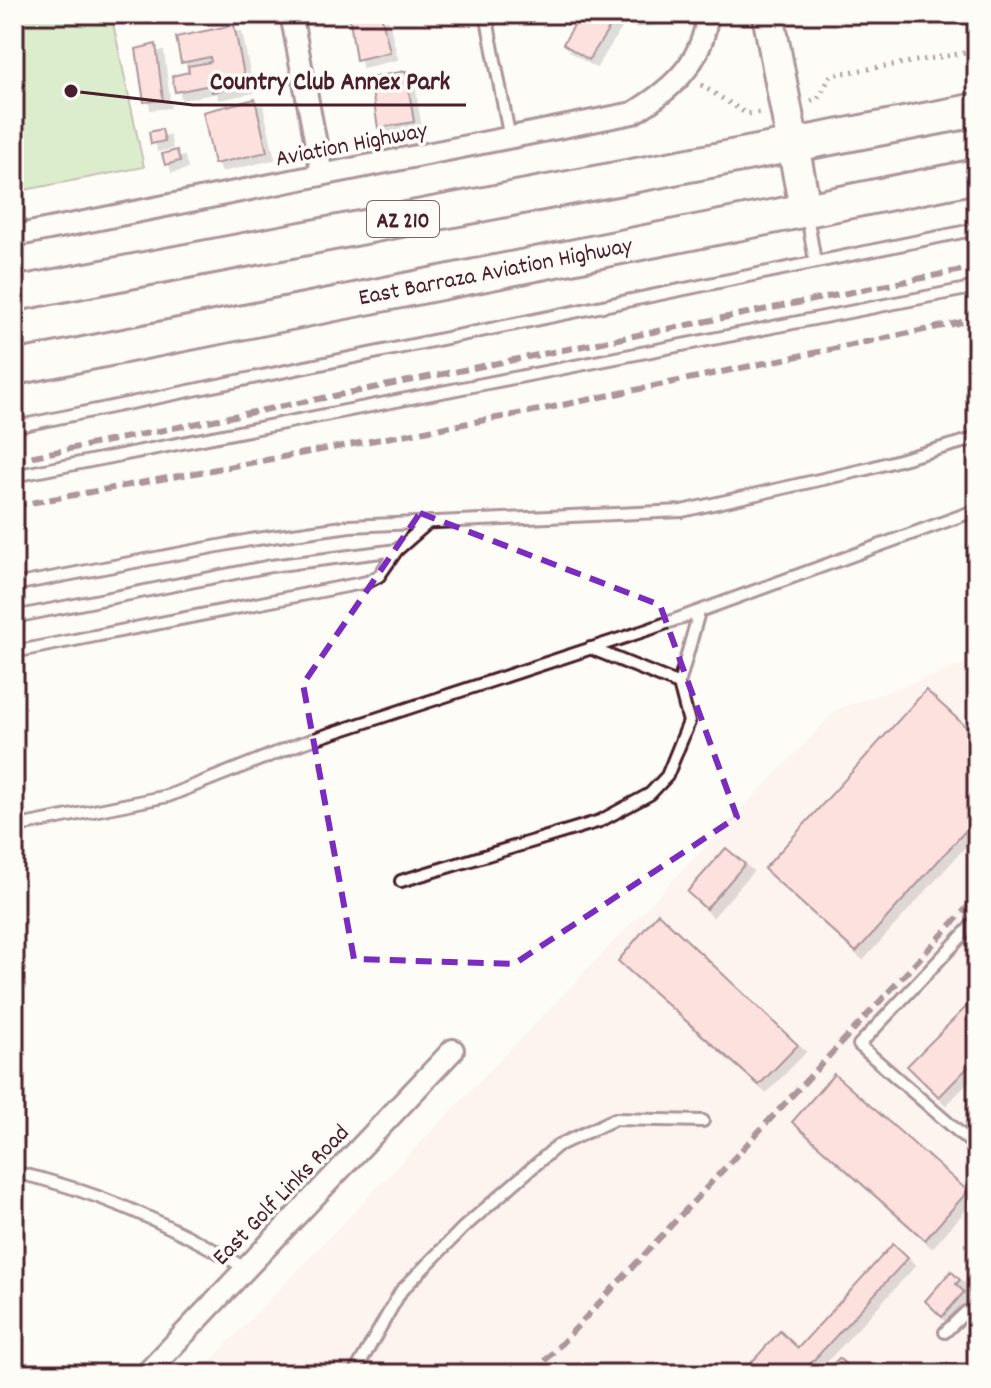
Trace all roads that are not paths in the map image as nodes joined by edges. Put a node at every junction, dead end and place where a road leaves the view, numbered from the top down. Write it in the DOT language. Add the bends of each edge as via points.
graph roads {
  1 [pos="291,14"];
  2 [pos="486,14"];
  3 [pos="707,14"];
  4 [pos="768,14"];
  5 [pos="977,110"];
  6 [pos="510,139"];
  7 [pos="793,143"];
  8 [pos="322,175"];
  9 [pos="977,176"];
  10 [pos="805,208"];
  11 [pos="977,229"];
  12 [pos="14,236"];
  13 [pos="815,261"];
  14 [pos="977,287"];
  15 [pos="14,294"];
  16 [pos="14,368"];
  17 [pos="14,427"];
  18 [pos="977,438"];
  19 [pos="14,476"];
  20 [pos="977,510"];
  21 [pos="429,522"];
  22 [pos="397,550"];
  23 [pos="14,585"];
  24 [pos="699,612"];
  25 [pos="14,617"];
  26 [pos="590,648"];
  27 [pos="14,652"];
  28 [pos="679,684"];
  29 [pos="14,827"];
  30 [pos="401,881"];
  31 [pos="977,920"];
  32 [pos="453,1050"];
  33 [pos="703,1121"];
  34 [pos="977,1148"];
  35 [pos="14,1172"];
  36 [pos="245,1268"];
  37 [pos="977,1322"];
  38 [pos="945,1332"];
  39 [pos="146,1374"];
  40 [pos="354,1374"];
  1 -- 8 [label="street"];
  2 -- 6 [label="lane"];
  3 -- 6 [label="street, Aviation Highway" via="698,50 685,73 661,96 633,113"];
  4 -- 7 [label="street"];
  5 -- 7 [label="main road, AZ 210"];
  6 -- 8 [label="street, Aviation Highway"];
  7 -- 10 [label="street"];
  7 -- 15 [label="main road, AZ 210"];
  8 -- 12 [label="street, Aviation Highway"];
  9 -- 10 [label="main road, East Barraza Aviation Highway"];
  10 -- 13 [label="lane"];
  10 -- 16 [label="main road, East Barraza Aviation Highway"];
  11 -- 13 [label="lane"];
  13 -- 17 [label="lane"];
  14 -- 19 [label="lane"];
  18 -- 21 [label="lane" via="682,511"];
  20 -- 24 [label="lane"];
  21 -- 22 [label="lane"];
  21 -- 23 [label="lane" via="265,537"];
  22 -- 25 [label="lane" via="271,566"];
  22 -- 27 [label="lane" via="379,576 367,582"];
  24 -- 26 [label="lane"];
  24 -- 28 [label="lane"];
  26 -- 28 [label="lane"];
  26 -- 29 [label="lane" via="299,744 168,796"];
  28 -- 30 [label="lane" via="689,722 667,776 650,794 600,821"];
  31 -- 34 [label="lane" via="859,1045"];
  32 -- 36 [label="street, East Golf Links Road"];
  33 -- 40 [label="lane" via="615,1119 557,1146 401,1291"];
  35 -- 36 [label="lane" via="135,1214"];
  36 -- 39 [label="street, East Golf Links Road"];
  37 -- 38 [label="lane" via="966,1312"];
}
